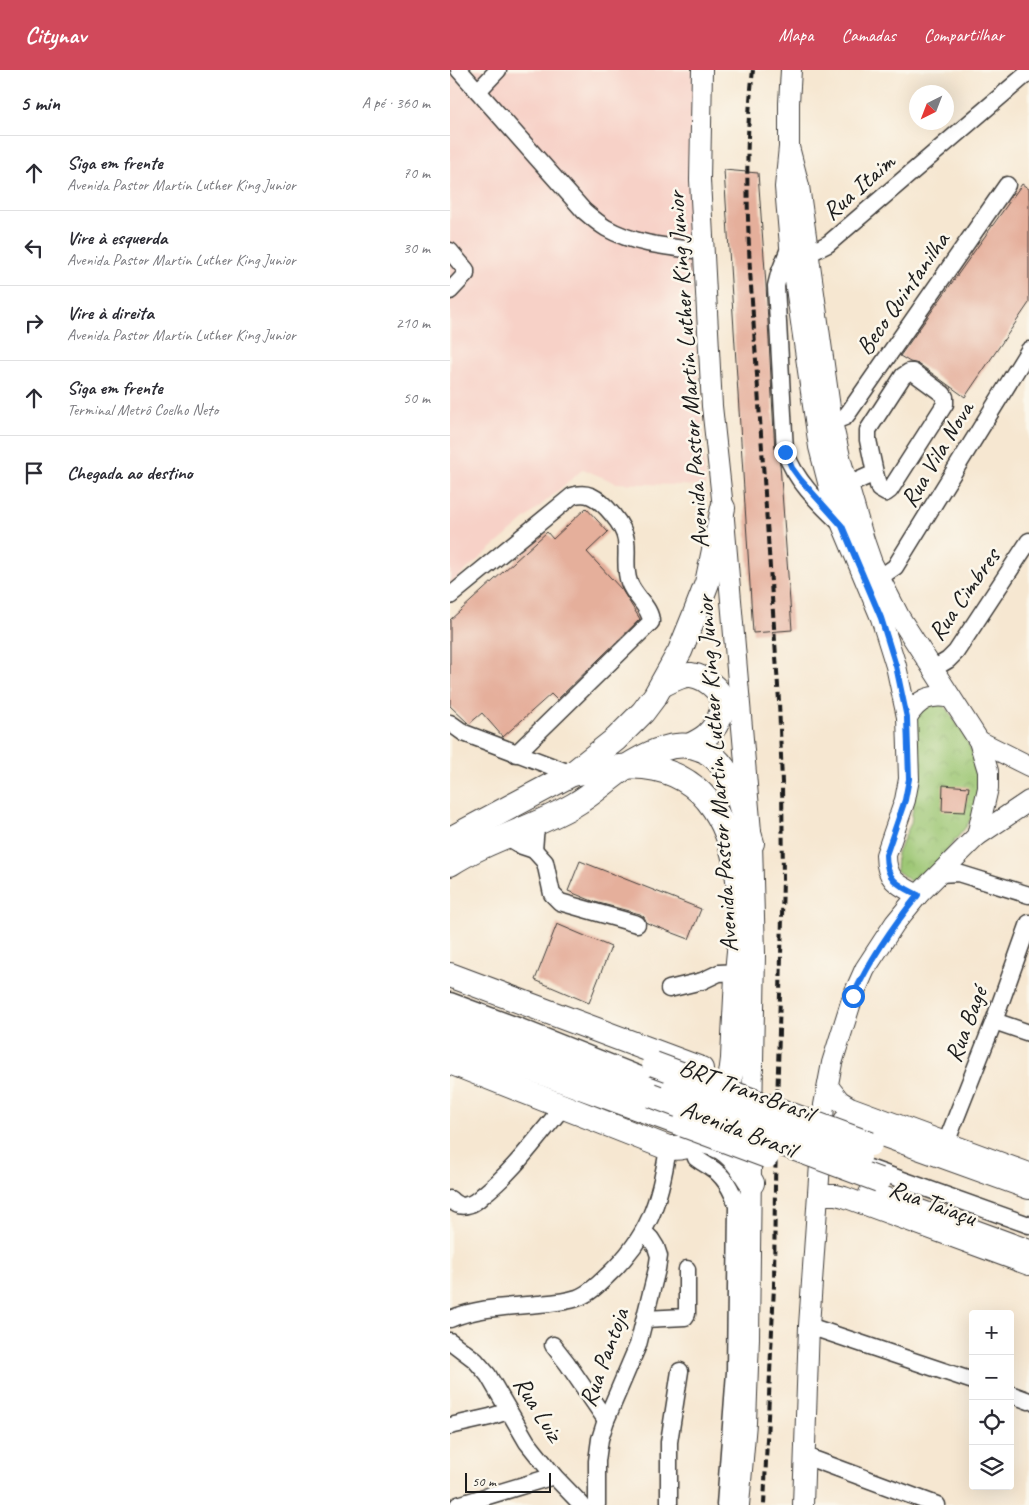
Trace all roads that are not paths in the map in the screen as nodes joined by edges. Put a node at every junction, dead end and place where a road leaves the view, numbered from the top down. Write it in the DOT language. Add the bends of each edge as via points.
graph roads {
  1 [pos="459,70"];
  2 [pos="498,70"];
  3 [pos="702,70"];
  4 [pos="791,70"];
  5 [pos="1029,72"];
  6 [pos="478,92"];
  7 [pos="789,147"];
  8 [pos="1007,185"];
  9 [pos="790,246"];
  10 [pos="450,251"];
  11 [pos="703,251"];
  12 [pos="808,254"];
  13 [pos="450,291"];
  14 [pos="1029,350"];
  15 [pos="832,422"];
  16 [pos="875,473"];
  17 [pos="848,484"];
  18 [pos="723,508"];
  19 [pos="842,526"];
  20 [pos="1029,541"];
  21 [pos="879,578"];
  22 [pos="450,596"];
  23 [pos="933,669"];
  24 [pos="662,685"];
  25 [pos="951,698"];
  26 [pos="907,718"];
  27 [pos="450,723"];
  28 [pos="978,741"];
  29 [pos="689,746"];
  30 [pos="516,754"];
  31 [pos="1029,766"];
  32 [pos="625,767"];
  33 [pos="572,774"];
  34 [pos="1029,801"];
  35 [pos="536,825"];
  36 [pos="976,836"];
  37 [pos="507,837"];
  38 [pos="450,839"];
  39 [pos="752,843"];
  40 [pos="534,850"];
  41 [pos="450,864"];
  42 [pos="939,874"];
  43 [pos="918,895"];
  44 [pos="1029,895"];
  45 [pos="1029,923"];
  46 [pos="637,924"];
  47 [pos="738,972"];
  48 [pos="452,977"];
  49 [pos="669,989"];
  50 [pos="450,1001"];
  51 [pos="450,1010"];
  52 [pos="450,1017"];
  53 [pos="994,1021"];
  54 [pos="1029,1033"];
  55 [pos="450,1040"];
  56 [pos="450,1062"];
  57 [pos="828,1086"];
  58 [pos="663,1091"];
  59 [pos="564,1106"];
  60 [pos="692,1137"];
  61 [pos="946,1143"];
  62 [pos="668,1148"];
  63 [pos="871,1151"];
  64 [pos="1029,1173"];
  65 [pos="752,1183"];
  66 [pos="875,1187"];
  67 [pos="1029,1187"];
  68 [pos="818,1195"];
  69 [pos="452,1201"];
  70 [pos="1029,1203"];
  71 [pos="1029,1218"];
  72 [pos="1029,1225"];
  73 [pos="644,1232"];
  74 [pos="1029,1234"];
  75 [pos="1029,1252"];
  76 [pos="1029,1264"];
  77 [pos="687,1270"];
  78 [pos="450,1319"];
  79 [pos="645,1319"];
  80 [pos="809,1326"];
  81 [pos="450,1340"];
  82 [pos="553,1345"];
  83 [pos="680,1371"];
  84 [pos="969,1380"];
  85 [pos="1014,1395"];
  86 [pos="1029,1401"];
  87 [pos="508,1410"];
  88 [pos="606,1420"];
  89 [pos="450,1426"];
  90 [pos="805,1456"];
  91 [pos="554,1476"];
  92 [pos="458,1505"];
  93 [pos="582,1505"];
  94 [pos="596,1505"];
  95 [pos="669,1505"];
  96 [pos="725,1505"];
  97 [pos="739,1505"];
  98 [pos="803,1505"];
  99 [pos="937,1505"];
  1 -- 6 [label="street"];
  2 -- 6 [label="street"];
  3 -- 11 [label="main road, Avenida Pastor Martin Luther King Junior" via="700,180"];
  4 -- 7 [label="main road"];
  5 -- 12 [label="street, Rua Itaim" via="828,244"];
  6 -- 11 [label="street" via="584,211 604,227 636,241"];
  7 -- 9 [label="main road" via="785,187"];
  7 -- 12 [label="main road" via="799,186"];
  8 -- 15 [label="street, Beco Quintanilha" via="849,412"];
  9 -- 19 [label="main road" via="819,447"];
  9 -- 19 [label="street" via="776,286 785,452 800,479"];
  10 -- 13 [label="street" via="466,270"];
  11 -- 18 [label="main road, Avenida Pastor Martin Luther King Junior" via="712,406"];
  12 -- 15 [label="main road"];
  14 -- 21 [label="street, Rua Vila Nova" via="895,567"];
  15 -- 17 [label="main road"];
  16 -- 16 [label="street" via="879,489 886,493 945,404 943,394 913,372 903,376 868,430"];
  16 -- 17 [label="street"];
  17 -- 21 [label="main road"];
  18 -- 24 [label="highway" via="707,583 680,651"];
  18 -- 39 [label="main road, Avenida Pastor Martin Luther King Junior"];
  19 -- 26 [label="main road" via="881,618"];
  20 -- 23 [label="street, Rua Cimbres" via="956,652"];
  21 -- 23 [label="main road"];
  22 -- 30 [label="street" via="572,496 580,493 601,502 625,532 626,574 651,616 651,622"];
  23 -- 25 [label="main road"];
  24 -- 29 [label="highway" via="690,675 710,683 721,697 723,704 718,722 705,737"];
  24 -- 33 [label="highway" via="630,726"];
  25 -- 26 [label="main road" via="930,696 916,705"];
  25 -- 28 [label="main road"];
  26 -- 43 [label="main road" via="909,779 886,864 892,879"];
  27 -- 30 [label="street" via="464,733"];
  28 -- 31 [label="main road"];
  28 -- 36 [label="main road" via="988,771 988,788"];
  29 -- 32 [label="highway" via="664,748"];
  29 -- 39 [label="highway" via="708,753 724,769 734,786"];
  30 -- 33 [label="street"];
  32 -- 33 [label="highway"];
  32 -- 35 [label="highway" via="574,805"];
  32 -- 47 [label="highway" via="645,768 681,779 705,797 720,817 738,876 742,916"];
  33 -- 38 [label="highway"];
  34 -- 36 [label="main road"];
  35 -- 37 [label="highway"];
  35 -- 40 [label="street"];
  36 -- 42 [label="main road"];
  37 -- 40 [label="street"];
  37 -- 41 [label="highway"];
  39 -- 65 [label="main road, Avenida Pastor Martin Luther King Junior" via="755,954"];
  40 -- 46 [label="street" via="545,862 552,894 560,902"];
  42 -- 43 [label="main road"];
  42 -- 44 [label="street" via="958,873"];
  43 -- 57 [label="main road" via="895,923 861,978 841,1030"];
  45 -- 53 [label="street, Rua Bagé"];
  47 -- 49 [label="street" via="718,973 702,981"];
  47 -- 60 [label="highway" via="726,1100 712,1131"];
  48 -- 63 [label="highway, Avenida Brasil, bridge" via="654,1064"];
  48 -- 63 [label="highway, Avenida Brasil" via="701,1069"];
  50 -- 58 [label="street, BRT TransBrasil" via="520,1027"];
  51 -- 58 [label="street, BRT TransBrasil"];
  52 -- 58 [label="highway, Avenida Brasil"];
  53 -- 54 [label="street"];
  53 -- 61 [label="street, Rua Bagé"];
  55 -- 60 [label="highway, Avenida Brasil"];
  56 -- 59 [label="highway, Avenida Brasil"];
  57 -- 61 [label="main road" via="840,1101 850,1107"];
  57 -- 68 [label="main road"];
  58 -- 63 [label="street, BRT TransBrasil, bridge"];
  58 -- 66 [label="highway, Avenida Brasil, bridge"];
  59 -- 62 [label="highway, Avenida Brasil"];
  59 -- 69 [label="street" via="497,1184 472,1204 462,1206"];
  60 -- 62 [label="highway" via="682,1149"];
  60 -- 65 [label="highway" via="730,1153"];
  60 -- 66 [label="highway, Avenida Brasil, bridge"];
  60 -- 96 [label="street" via="696,1158 712,1167 728,1184 737,1206 735,1372"];
  61 -- 64 [label="main road"];
  62 -- 73 [label="street" via="660,1196"];
  63 -- 67 [label="highway, Avenida Brasil"];
  63 -- 70 [label="highway, Avenida Brasil"];
  63 -- 71 [label="street, BRT TransBrasil"];
  63 -- 72 [label="street, BRT TransBrasil"];
  65 -- 97 [label="main road, Avenida Pastor Martin Luther King Junior" via="746,1423"];
  66 -- 74 [label="highway, Avenida Brasil"];
  66 -- 75 [label="highway, Avenida Brasil"];
  68 -- 76 [label="main road, Rua Taiaçu" via="844,1197"];
  68 -- 80 [label="main road"];
  73 -- 78 [label="street" via="621,1262 586,1294 553,1303 473,1311"];
  73 -- 79 [label="street, Rua Pantoja" via="659,1256"];
  77 -- 79 [label="street" via="685,1317"];
  79 -- 88 [label="street, Rua Pantoja" via="638,1345"];
  80 -- 84 [label="street"];
  80 -- 90 [label="main road"];
  81 -- 87 [label="street, Rua Luiz" via="488,1375"];
  82 -- 88 [label="street"];
  83 -- 95 [label="street" via="669,1442"];
  85 -- 86 [label="street"];
  87 -- 89 [label="street"];
  87 -- 91 [label="street, Rua Luiz" via="527,1442"];
  88 -- 94 [label="street, Rua Pantoja" via="597,1462"];
  90 -- 98 [label="main road"];
  90 -- 99 [label="street"];
  91 -- 92 [label="street"];
  91 -- 93 [label="street, Rua Luiz"];
}
